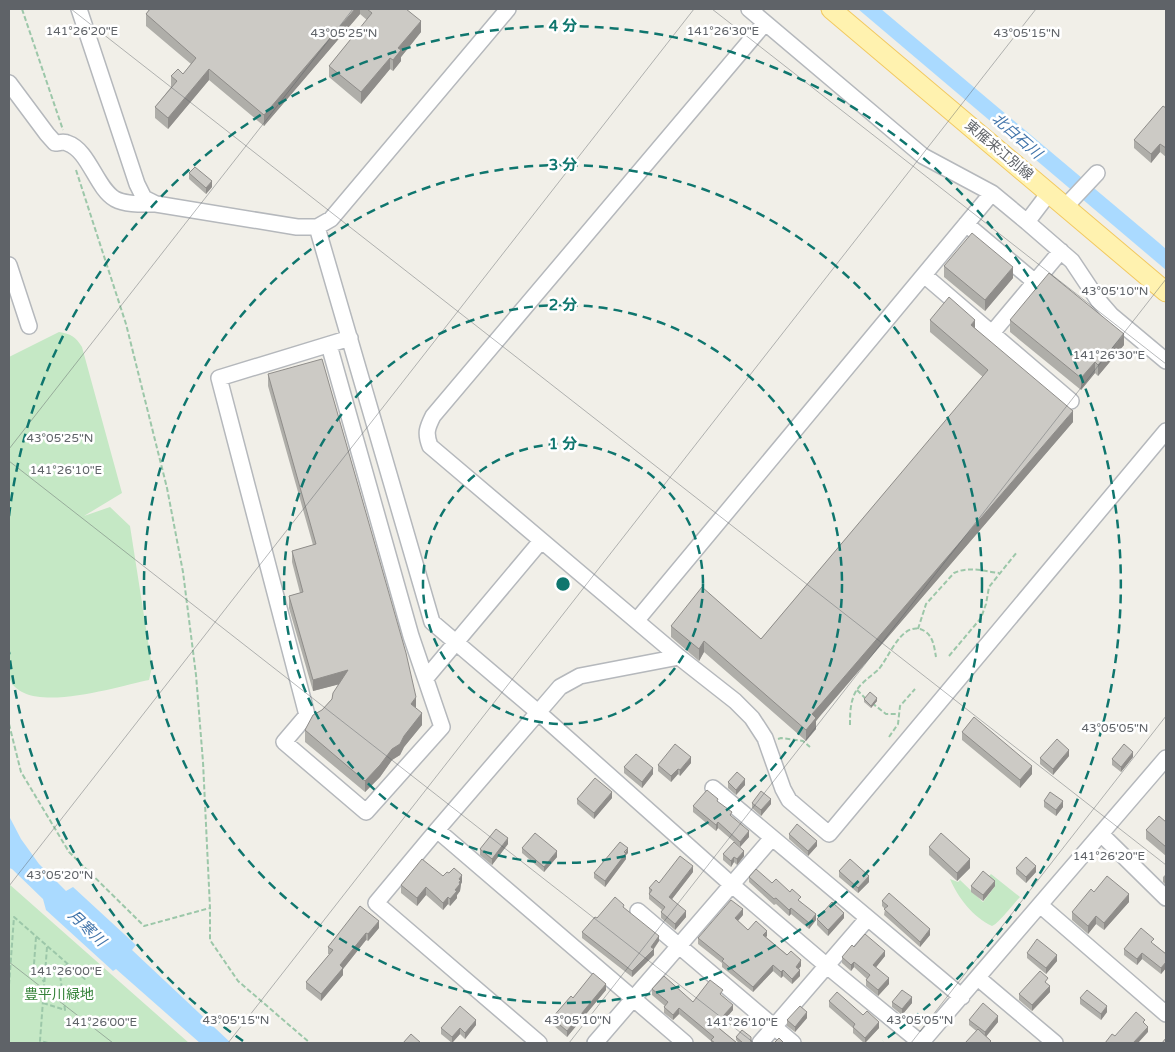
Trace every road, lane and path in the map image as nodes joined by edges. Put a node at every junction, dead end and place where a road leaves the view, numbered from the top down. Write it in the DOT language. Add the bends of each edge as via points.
graph roads {
  1 [pos="22,9"];
  2 [pos="79,9"];
  3 [pos="508,9"];
  4 [pos="749,9"];
  5 [pos="831,9"];
  6 [pos="765,23"];
  7 [pos="9,83"];
  8 [pos="67,142"];
  9 [pos="76,170"];
  10 [pos="1093,176"];
  11 [pos="992,193"];
  12 [pos="1050,194"];
  13 [pos="1069,203"];
  14 [pos="156,204"];
  15 [pos="1028,222"];
  16 [pos="966,224"];
  17 [pos="317,227"];
  18 [pos="1061,251"];
  19 [pos="9,266"];
  20 [pos="924,275"];
  21 [pos="1035,282"];
  22 [pos="1166,292"];
  23 [pos="29,326"];
  24 [pos="992,333"];
  25 [pos="350,338"];
  26 [pos="329,345"];
  27 [pos="1166,361"];
  28 [pos="1072,400"];
  29 [pos="1166,431"];
  30 [pos="541,541"];
  31 [pos="1017,552"];
  32 [pos="999,574"];
  33 [pos="637,620"];
  34 [pos="918,629"];
  35 [pos="456,644"];
  36 [pos="949,656"];
  37 [pos="679,657"];
  38 [pos="936,657"];
  39 [pos="426,678"];
  40 [pos="914,689"];
  41 [pos="857,690"];
  42 [pos="538,713"];
  43 [pos="899,714"];
  44 [pos="9,724"];
  45 [pos="850,725"];
  46 [pos="889,737"];
  47 [pos="767,744"];
  48 [pos="810,747"];
  49 [pos="1166,758"];
  50 [pos="713,788"];
  51 [pos="436,830"];
  52 [pos="1101,834"];
  53 [pos="772,838"];
  54 [pos="732,884"];
  55 [pos="1166,898"];
  56 [pos="1040,905"];
  57 [pos="210,908"];
  58 [pos="638,911"];
  59 [pos="867,919"];
  60 [pos="36,937"];
  61 [pos="47,946"];
  62 [pos="679,947"];
  63 [pos="67,964"];
  64 [pos="827,966"];
  65 [pos="96,969"];
  66 [pos="978,978"];
  67 [pos="44,983"];
  68 [pos="9,985"];
  69 [pos="962,997"];
  70 [pos="634,999"];
  71 [pos="43,1003"];
  72 [pos="1166,1014"];
  73 [pos="773,1028"];
  74 [pos="1048,1041"];
  75 [pos="48,1043"];
  76 [pos="310,1043"];
  77 [pos="539,1043"];
  78 [pos="596,1043"];
  79 [pos="685,1043"];
  80 [pos="760,1043"];
  81 [pos="793,1043"];
  82 [pos="921,1043"];
  1 -- 8 [label="path"];
  2 -- 14 [label="street" via="138,184 144,198"];
  3 -- 17 [label="street" via="331,219"];
  4 -- 6 [label="street"];
  5 -- 12 [label="main road, 東雁来江別線"];
  6 -- 11 [label="street" via="923,156"];
  6 -- 30 [label="street" via="426,428 430,446"];
  7 -- 8 [label="street" via="47,134 56,143"];
  8 -- 14 [label="street" via="79,151 116,200"];
  9 -- 57 [label="path" via="126,324 167,488 183,572 196,675"];
  10 -- 13 [label="street"];
  11 -- 15 [label="street"];
  11 -- 16 [label="street"];
  12 -- 13 [label="main road, 東雁来江別線"];
  12 -- 15 [label="street"];
  13 -- 22 [label="main road, 東雁来江別線"];
  14 -- 17 [label="street" via="297,227"];
  15 -- 18 [label="street"];
  16 -- 20 [label="street"];
  16 -- 21 [label="street"];
  17 -- 25 [label="street"];
  18 -- 21 [label="street"];
  18 -- 27 [label="street" via="1072,261 1111,315"];
  19 -- 23 [label="street"];
  20 -- 24 [label="street"];
  20 -- 33 [label="street"];
  21 -- 24 [label="street"];
  24 -- 28 [label="street"];
  25 -- 26 [label="street"];
  25 -- 35 [label="street" via="432,622"];
  26 -- 39 [label="street"];
  26 -- 39 [label="street" via="219,378 307,715 284,742 366,812 442,727"];
  29 -- 47 [label="street" via="829,834 789,800"];
  30 -- 33 [label="street"];
  30 -- 35 [label="street"];
  31 -- 32 [label="path"];
  32 -- 34 [label="path" via="973,569 954,572 926,604"];
  32 -- 36 [label="path" via="989,587 981,618"];
  33 -- 37 [label="street"];
  34 -- 38 [label="path" via="929,634"];
  34 -- 41 [label="path" via="903,634 878,670"];
  35 -- 39 [label="street"];
  35 -- 42 [label="street"];
  37 -- 42 [label="street" via="580,676 560,687"];
  37 -- 47 [label="street" via="735,701 752,718"];
  40 -- 43 [label="path" via="900,706"];
  41 -- 43 [label="path" via="886,714"];
  41 -- 45 [label="path" via="852,702"];
  42 -- 51 [label="street"];
  42 -- 54 [label="street"];
  43 -- 46 [label="path" via="896,728"];
  44 -- 57 [label="path" via="21,772 69,852 144,926"];
  47 -- 48 [label="path" via="781,738 803,741"];
  49 -- 52 [label="street"];
  50 -- 53 [label="street"];
  51 -- 70 [label="street"];
  51 -- 77 [label="street" via="376,903"];
  52 -- 55 [label="street"];
  52 -- 56 [label="street"];
  53 -- 54 [label="street"];
  53 -- 59 [label="street"];
  54 -- 62 [label="street"];
  54 -- 64 [label="street"];
  56 -- 66 [label="street"];
  56 -- 72 [label="street"];
  57 -- 76 [label="path" via="210,940 238,981"];
  58 -- 62 [label="street"];
  59 -- 64 [label="street"];
  59 -- 69 [label="street"];
  60 -- 61 [label="path"];
  60 -- 67 [label="path" via="34,964"];
  60 -- 68 [label="path" via="14,917"];
  61 -- 63 [label="path"];
  61 -- 67 [label="path"];
  62 -- 70 [label="street"];
  62 -- 73 [label="street"];
  63 -- 65 [label="path" via="85,979"];
  63 -- 71 [label="path" via="60,975 65,1010"];
  64 -- 73 [label="street"];
  64 -- 82 [label="street"];
  66 -- 69 [label="street"];
  66 -- 74 [label="street"];
  67 -- 71 [label="path"];
  69 -- 82 [label="street"];
  70 -- 78 [label="street"];
  70 -- 79 [label="street"];
  71 -- 75 [label="path" via="40,1041"];
  73 -- 80 [label="street"];
  73 -- 81 [label="street"];
}
